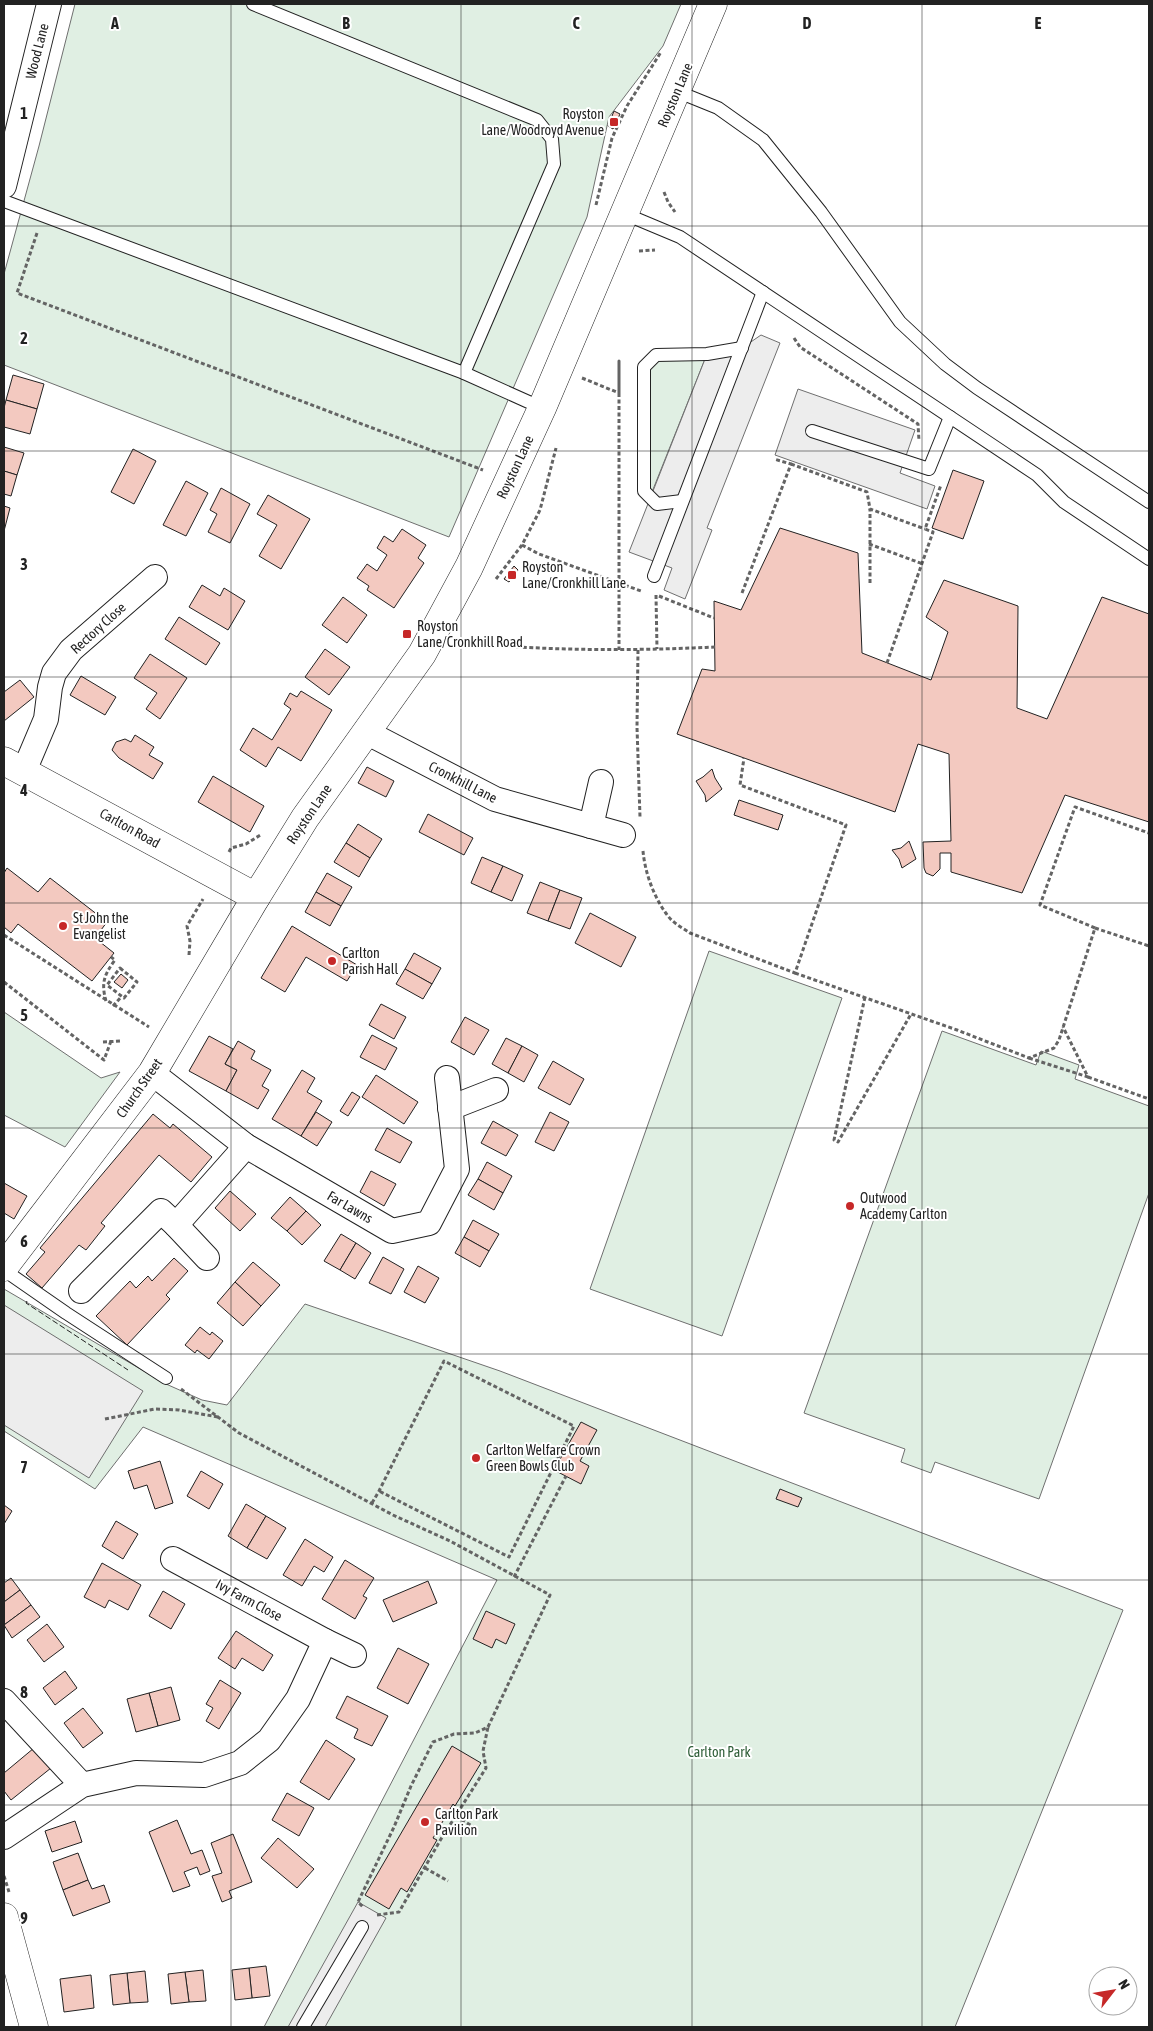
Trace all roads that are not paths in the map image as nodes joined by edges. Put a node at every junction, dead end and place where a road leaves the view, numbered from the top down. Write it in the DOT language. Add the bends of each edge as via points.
graph roads {
  1 [pos="49,4"];
  2 [pos="253,4"];
  3 [pos="713,4"];
  4 [pos="676,91"];
  5 [pos="4,186"];
  6 [pos="4,201"];
  7 [pos="625,214"];
  8 [pos="763,292"];
  9 [pos="742,348"];
  10 [pos="464,373"];
  11 [pos="542,408"];
  12 [pos="950,417"];
  13 [pos="812,431"];
  14 [pos="682,501"];
  15 [pos="1149,502"];
  16 [pos="1149,559"];
  17 [pos="654,576"];
  18 [pos="155,577"];
  19 [pos="366,732"];
  20 [pos="14,766"];
  21 [pos="601,782"];
  22 [pos="592,826"];
  23 [pos="631,828"];
  24 [pos="256,897"];
  25 [pos="152,1073"];
  26 [pos="447,1078"];
  27 [pos="496,1090"];
  28 [pos="450,1108"];
  29 [pos="246,1146"];
  30 [pos="176,1225"];
  31 [pos="207,1258"];
  32 [pos="4,1268"];
  33 [pos="81,1291"];
  34 [pos="166,1378"];
  35 [pos="173,1559"];
  36 [pos="325,1641"];
  37 [pos="354,1656"];
  38 [pos="4,1701"];
  39 [pos="82,1785"];
  40 [pos="4,1837"];
  41 [pos="4,1918"];
  42 [pos="362,1927"];
  43 [pos="34,2027"];
  44 [pos="303,2027"];
  1 -- 5 [label="street, Wood Lane"];
  2 -- 10 [label="lane" via="537,120 552,139 554,164"];
  3 -- 4 [label="main road, Royston Lane"];
  4 -- 7 [label="main road, Royston Lane"];
  4 -- 15 [label="lane" via="718,108 763,140 821,212 900,322 945,364"];
  6 -- 10 [label="lane"];
  7 -- 8 [label="lane" via="680,237"];
  7 -- 11 [label="main road, Royston Lane"];
  8 -- 9 [label="lane"];
  8 -- 12 [label="lane"];
  9 -- 14 [label="lane"];
  9 -- 14 [label="lane" via="707,354 656,355 644,367 644,491 657,504"];
  10 -- 11 [label="lane"];
  11 -- 19 [label="main road, Royston Lane" via="469,567 422,654"];
  12 -- 13 [label="lane" via="929,470"];
  12 -- 16 [label="lane" via="1037,475 1064,502"];
  14 -- 17 [label="lane"];
  18 -- 20 [label="street, Rectory Close" via="71,650 54,673 46,719"];
  19 -- 22 [label="street, Cronkhill Lane" via="495,799"];
  19 -- 24 [label="main road, Royston Lane" via="305,818"];
  20 -- 24 [label="main road, Carlton Road"];
  21 -- 22 [label="street"];
  22 -- 23 [label="street, Cronkhill Lane"];
  24 -- 25 [label="main road, Church Street"];
  25 -- 29 [label="street, Far Lawns"];
  25 -- 32 [label="main road, Church Street"];
  26 -- 28 [label="street, Far Lawns"];
  27 -- 28 [label="street"];
  28 -- 29 [label="street, Far Lawns" via="457,1169 429,1223 392,1231"];
  29 -- 30 [label="street"];
  30 -- 31 [label="street"];
  30 -- 33 [label="street" via="161,1211"];
  32 -- 34 [label="lane"];
  35 -- 36 [label="street, Ivy Farm Close"];
  36 -- 37 [label="street, Ivy Farm Close"];
  36 -- 39 [label="street" via="293,1706 269,1740 240,1763 204,1775 136,1773"];
  38 -- 39 [label="street"];
  39 -- 40 [label="street"];
  41 -- 43 [label="main road"];
  42 -- 44 [label="lane"];
}
